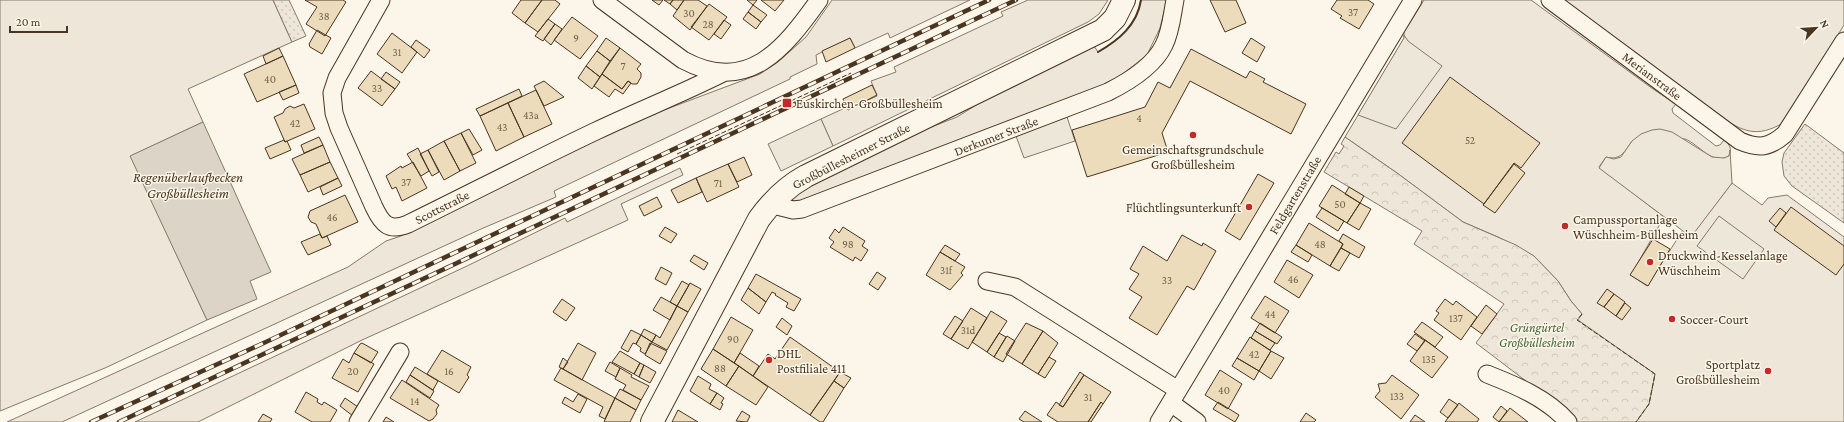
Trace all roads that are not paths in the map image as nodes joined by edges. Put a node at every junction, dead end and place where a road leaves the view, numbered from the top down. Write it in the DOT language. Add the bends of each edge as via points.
graph roads {
  1 [pos="380,0"];
  2 [pos="602,0"];
  3 [pos="819,0"];
  4 [pos="1124,0"];
  5 [pos="1174,0"];
  6 [pos="1413,0"];
  7 [pos="1550,0"];
  8 [pos="1844,41"];
  9 [pos="723,73"];
  10 [pos="769,204"];
  11 [pos="987,281"];
  12 [pos="400,352"];
  13 [pos="1487,374"];
  14 [pos="1174,396"];
  15 [pos="358,422"];
  16 [pos="652,422"];
  17 [pos="1159,422"];
  18 [pos="1197,422"];
  19 [pos="1568,422"];
  1 -- 9 [label="street, Scottstraße" via="337,78 332,102 339,128 374,207 380,219 393,228 400,228 543,156"];
  2 -- 9 [label="street" via="683,60 698,68"];
  3 -- 9 [label="street" via="792,36 765,60 738,72"];
  4 -- 10 [label="street, Großbüllesheimer Straße" via="1115,18 1103,30 806,176 784,190"];
  5 -- 10 [label="street, Derkumer Straße" via="1170,28 1158,54 1135,76 1108,92 802,209 793,210"];
  6 -- 14 [label="street, Feldgartenstraße"];
  7 -- 8 [label="street, Merianstraße" via="1740,141 1756,147 1771,144 1785,134"];
  10 -- 16 [label="street, Großbüllesheimer Straße" via="739,255"];
  11 -- 14 [label="street" via="1015,287"];
  12 -- 15 [label="street"];
  13 -- 19 [label="street" via="1523,388"];
  14 -- 17 [label="street, Feldgartenstraße"];
  14 -- 18 [label="street"];
}
